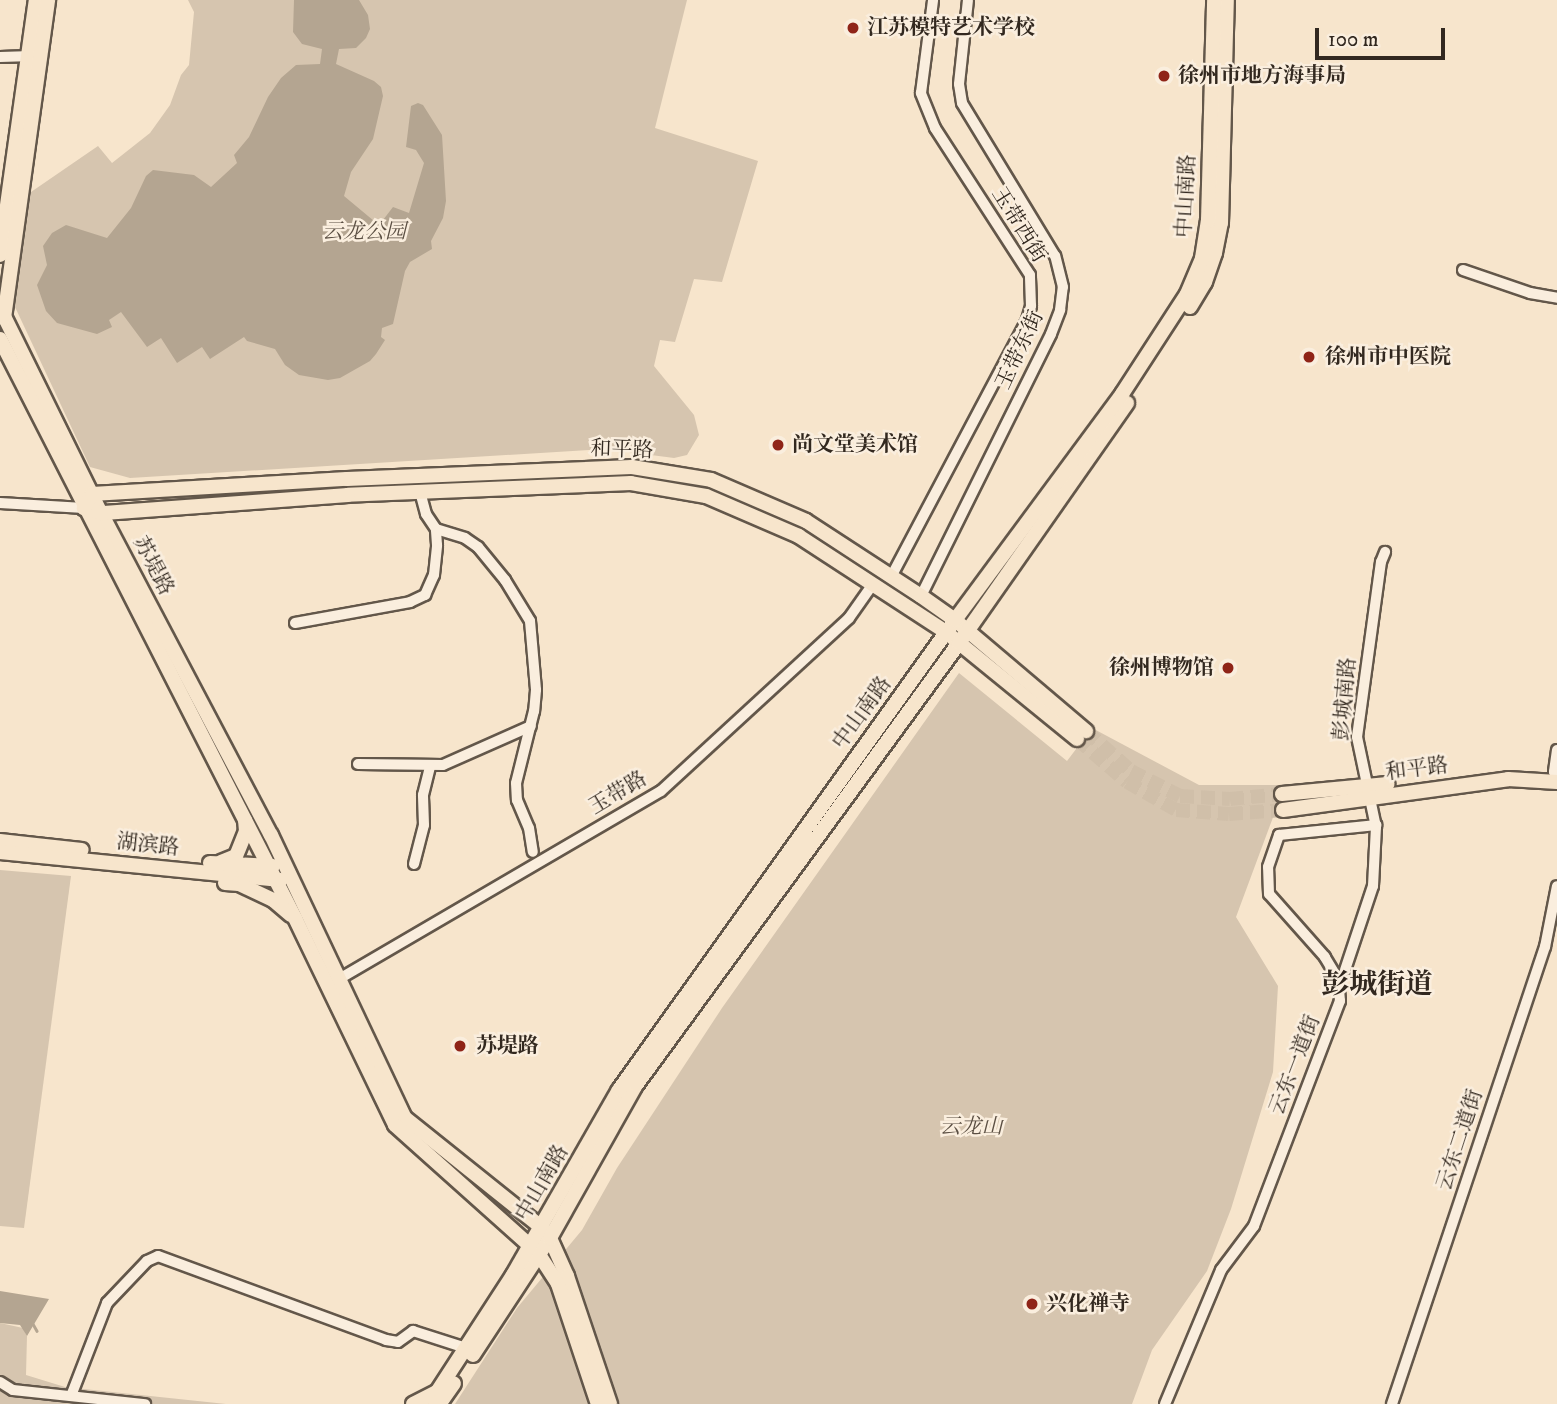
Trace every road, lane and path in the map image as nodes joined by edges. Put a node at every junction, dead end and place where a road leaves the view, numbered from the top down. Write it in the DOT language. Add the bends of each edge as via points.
graph roads {
  1 [pos="36,0"];
  2 [pos="48,0"];
  3 [pos="933,0"];
  4 [pos="968,0"];
  5 [pos="1214,0"];
  6 [pos="1227,0"];
  7 [pos="36,56"];
  8 [pos="0,57"];
  9 [pos="4,213"];
  10 [pos="0,255"];
  11 [pos="1463,270"];
  12 [pos="1557,298"];
  13 [pos="2,313"];
  14 [pos="0,339"];
  15 [pos="420,492"];
  16 [pos="92,494"];
  17 [pos="0,503"];
  18 [pos="84,508"];
  19 [pos="101,513"];
  20 [pos="436,529"];
  21 [pos="1385,552"];
  22 [pos="891,577"];
  23 [pos="873,584"];
  24 [pos="921,596"];
  25 [pos="955,620"];
  26 [pos="295,623"];
  27 [pos="946,632"];
  28 [pos="963,637"];
  29 [pos="531,726"];
  30 [pos="1082,735"];
  31 [pos="1557,750"];
  32 [pos="358,764"];
  33 [pos="430,765"];
  34 [pos="1556,776"];
  35 [pos="1369,791"];
  36 [pos="1282,794"];
  37 [pos="1283,810"];
  38 [pos="245,820"];
  39 [pos="1376,825"];
  40 [pos="0,841"];
  41 [pos="0,852"];
  42 [pos="533,852"];
  43 [pos="217,864"];
  44 [pos="414,864"];
  45 [pos="268,866"];
  46 [pos="285,866"];
  47 [pos="170,868"];
  48 [pos="275,880"];
  49 [pos="292,880"];
  50 [pos="1557,886"];
  51 [pos="295,918"];
  52 [pos="1345,970"];
  53 [pos="337,986"];
  54 [pos="346,1010"];
  55 [pos="545,1233"];
  56 [pos="534,1249"];
  57 [pos="466,1348"];
  58 [pos="0,1382"];
  59 [pos="0,1389"];
  60 [pos="13,1390"];
  61 [pos="71,1396"];
  62 [pos="145,1404"];
  63 [pos="413,1404"];
  64 [pos="435,1404"];
  65 [pos="597,1404"];
  66 [pos="610,1404"];
  67 [pos="1165,1404"];
  68 [pos="1392,1404"];
  1 -- 7 [label="main road"];
  2 -- 7 [label="main road"];
  3 -- 22 [label="street, 玉带西街" via="921,93 935,128 1030,275 1031,306"];
  4 -- 24 [label="street, 玉带东街" via="959,84 962,103 1055,256 1063,287 1051,334"];
  5 -- 25 [label="main road, 中山南路" via="1208,220 1202,258 1188,294 1122,394"];
  6 -- 28 [label="main road, 中山南路" via="1221,223 1205,282 1130,399"];
  7 -- 8 [label="street"];
  7 -- 9 [label="main road"];
  7 -- 13 [label="main road"];
  9 -- 10 [label="main road"];
  11 -- 12 [label="street"];
  13 -- 16 [label="main road, 苏堤路"];
  14 -- 18 [label="main road, 苏堤路"];
  15 -- 19 [label="main road, 和平路"];
  15 -- 20 [label="street"];
  15 -- 23 [label="main road, 和平路" via="631,483 706,496 799,536"];
  16 -- 18 [label="main road"];
  16 -- 19 [label="main road, 苏堤路"];
  16 -- 22 [label="main road, 和平路" via="632,467 711,480 806,521"];
  17 -- 18 [label="street, 和平路"];
  18 -- 19 [label="main road, 和平路"];
  18 -- 38 [label="main road, 苏堤路"];
  19 -- 46 [label="main road, 苏堤路"];
  20 -- 26 [label="street" via="435,575 425,595 410,602"];
  20 -- 29 [label="street" via="478,547 526,611 535,658"];
  21 -- 35 [label="street, 彭城南路" via="1357,737"];
  22 -- 24 [label="main road, 和平路"];
  23 -- 27 [label="main road, 和平路"];
  23 -- 53 [label="street, 玉带路" via="849,618 661,790"];
  24 -- 25 [label="main road, 和平路"];
  25 -- 27 [label="main road, 中山南路"];
  25 -- 28 [label="main road, 和平路"];
  27 -- 28 [label="main road, 和平路"];
  27 -- 55 [label="main road, 中山南路" via="619,1090"];
  28 -- 30 [label="main road, 和平路"];
  28 -- 55 [label="main road, 中山南路" via="636,1085"];
  29 -- 33 [label="street" via="472,750 457,761"];
  29 -- 42 [label="street" via="516,783"];
  31 -- 34 [label="street"];
  32 -- 33 [label="street"];
  33 -- 44 [label="street" via="423,795 424,825"];
  34 -- 35 [label="main road, 和平路"];
  35 -- 36 [label="main road, 和平路"];
  35 -- 37 [label="main road, 和平路"];
  35 -- 39 [label="street, 彭城南路"];
  38 -- 43 [label="main road" via="246,831 236,856"];
  38 -- 45 [label="main road, 苏堤路"];
  39 -- 52 [label="street, 彭城南路" via="1373,886"];
  39 -- 67 [label="street, 云东一道街" via="1279,835 1268,867 1269,894 1325,957 1338,979 1340,1002 1254,1226 1222,1270"];
  40 -- 43 [label="main road, 湖滨路"];
  41 -- 47 [label="main road, 湖滨路"];
  43 -- 45 [label="main road, 湖滨路"];
  45 -- 46 [label="main road, 湖滨路"];
  45 -- 48 [label="main road, 苏堤路"];
  46 -- 49 [label="main road, 苏堤路"];
  47 -- 48 [label="main road, 湖滨路"];
  47 -- 51 [label="main road" via="199,879 239,884 273,900"];
  48 -- 49 [label="main road, 湖滨路"];
  48 -- 51 [label="main road, 苏堤路"];
  49 -- 53 [label="main road, 苏堤路"];
  50 -- 68 [label="street, 云东二道街" via="1545,947"];
  51 -- 53 [label="main road, 苏堤路"];
  53 -- 54 [label="main road, 苏堤路"];
  54 -- 55 [label="main road, 苏堤路" via="405,1118"];
  54 -- 56 [label="main road, 苏堤路" via="395,1125"];
  55 -- 56 [label="main road, 中山南路"];
  55 -- 66 [label="main road, 苏堤路" via="567,1276"];
  56 -- 57 [label="main road, 中山南路"];
  56 -- 64 [label="main road, 中山南路" via="443,1399"];
  56 -- 65 [label="main road, 苏堤路" via="558,1284"];
  57 -- 61 [label="street" via="414,1331 398,1342 386,1340 158,1256 147,1261 105,1307"];
  57 -- 63 [label="main road, 中山南路" via="437,1392"];
  58 -- 60 [label="street"];
  59 -- 60 [label="street"];
  60 -- 61 [label="street"];
  61 -- 62 [label="street"];
}
